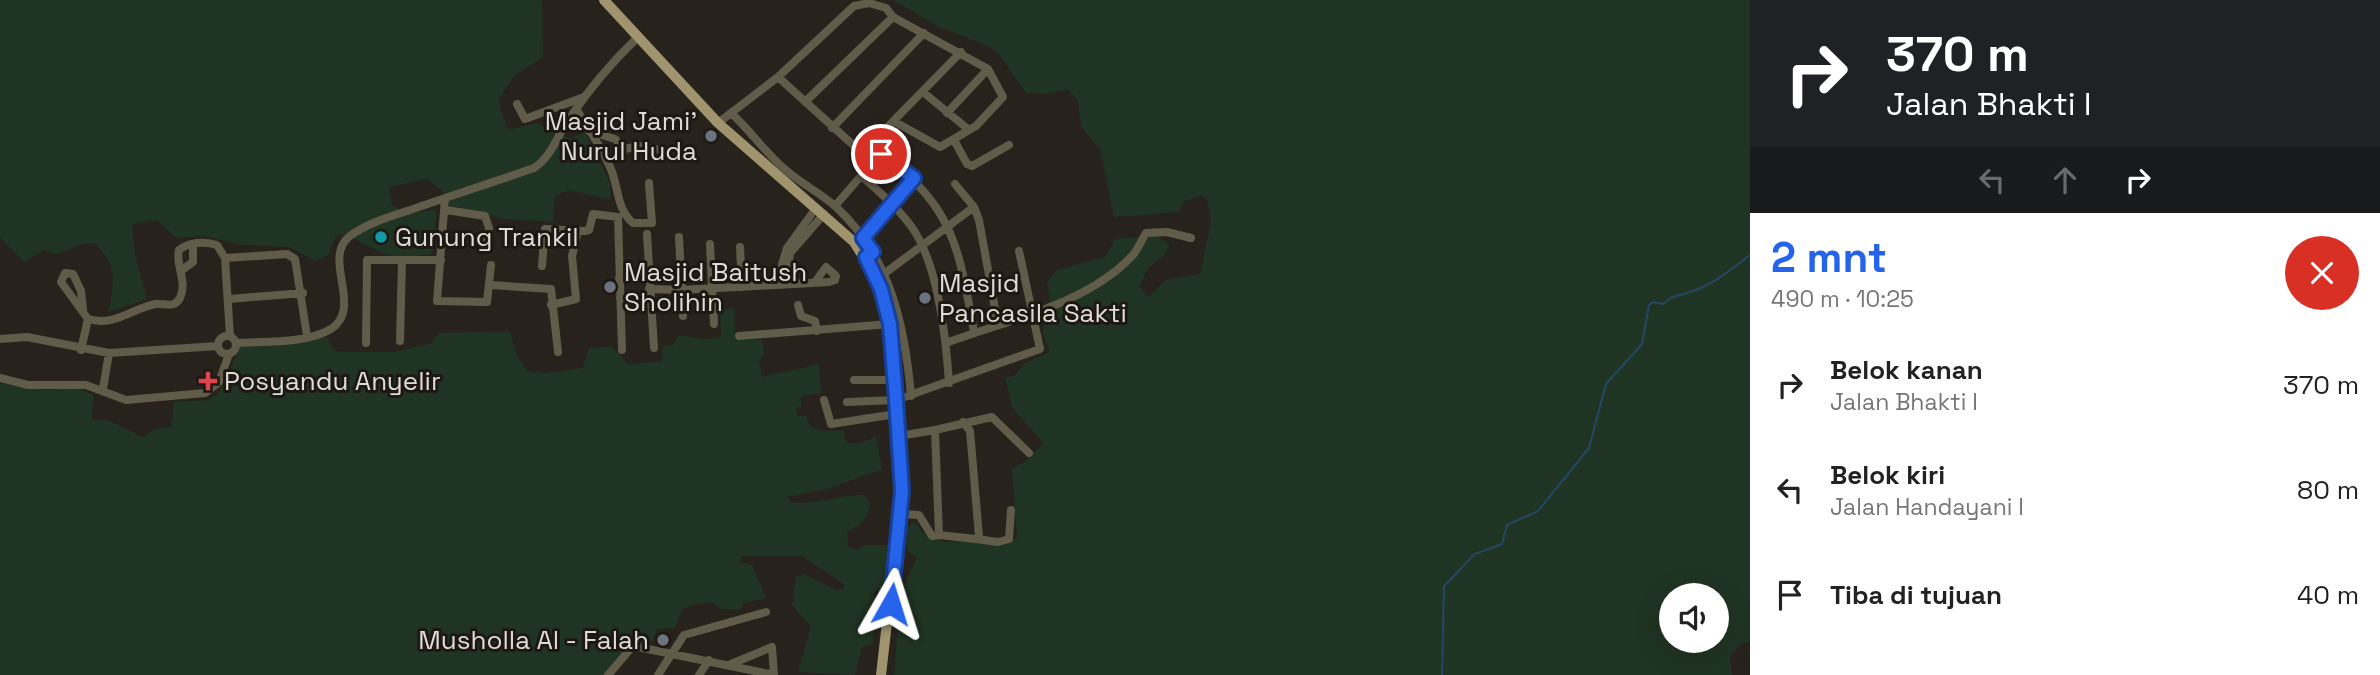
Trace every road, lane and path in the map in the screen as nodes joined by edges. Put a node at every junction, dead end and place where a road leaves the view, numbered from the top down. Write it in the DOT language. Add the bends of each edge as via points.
graph roads {
  1 [pos="604,0"];
  2 [pos="893,17"];
  3 [pos="924,33"];
  4 [pos="637,38"];
  5 [pos="961,52"];
  6 [pos="988,68"];
  7 [pos="778,77"];
  8 [pos="923,92"];
  9 [pos="584,97"];
  10 [pos="805,102"];
  11 [pos="517,104"];
  12 [pos="576,109"];
  13 [pos="731,113"];
  14 [pos="947,113"];
  15 [pos="895,122"];
  16 [pos="718,123"];
  17 [pos="832,128"];
  18 [pos="589,131"];
  19 [pos="969,131"];
  20 [pos="954,140"];
  21 [pos="1009,145"];
  22 [pos="660,150"];
  23 [pos="881,154"];
  24 [pos="914,178"];
  25 [pos="649,183"];
  26 [pos="955,184"];
  27 [pos="445,198"];
  28 [pos="892,204"];
  29 [pos="835,206"];
  30 [pos="974,207"];
  31 [pos="446,210"];
  32 [pos="820,211"];
  33 [pos="948,227"];
  34 [pos="578,231"];
  35 [pos="647,234"];
  36 [pos="679,237"];
  37 [pos="863,238"];
  38 [pos="1191,238"];
  39 [pos="193,244"];
  40 [pos="710,244"];
  41 [pos="923,245"];
  42 [pos="740,247"];
  43 [pos="485,250"];
  44 [pos="1019,251"];
  45 [pos="869,255"];
  46 [pos="225,258"];
  47 [pos="402,260"];
  48 [pos="441,260"];
  49 [pos="784,263"];
  50 [pos="491,265"];
  51 [pos="542,266"];
  52 [pos="182,270"];
  53 [pos="885,273"];
  54 [pos="620,278"];
  55 [pos="648,278"];
  56 [pos="814,282"];
  57 [pos="787,284"];
  58 [pos="490,285"];
  59 [pos="776,285"];
  60 [pos="742,287"];
  61 [pos="714,288"];
  62 [pos="681,290"];
  63 [pos="649,292"];
  64 [pos="303,293"];
  65 [pos="620,298"];
  66 [pos="229,299"];
  67 [pos="551,305"];
  68 [pos="799,305"];
  69 [pos="83,309"];
  70 [pos="1033,311"];
  71 [pos="683,316"];
  72 [pos="88,319"];
  73 [pos="714,324"];
  74 [pos="998,325"];
  75 [pos="891,329"];
  76 [pos="817,331"];
  77 [pos="904,332"];
  78 [pos="974,332"];
  79 [pos="307,336"];
  80 [pos="738,336"];
  81 [pos="0,339"];
  82 [pos="233,339"];
  83 [pos="400,341"];
  84 [pos="366,343"];
  85 [pos="946,343"];
  86 [pos="218,346"];
  87 [pos="654,348"];
  88 [pos="81,349"];
  89 [pos="622,349"];
  90 [pos="558,352"];
  91 [pos="109,353"];
  92 [pos="229,354"];
  93 [pos="0,378"];
  94 [pos="854,380"];
  95 [pos="895,380"];
  96 [pos="949,383"];
  97 [pos="103,389"];
  98 [pos="911,396"];
  99 [pos="824,400"];
  100 [pos="896,400"];
  101 [pos="847,402"];
  102 [pos="896,414"];
  103 [pos="963,422"];
  104 [pos="935,430"];
  105 [pos="899,436"];
  106 [pos="1029,453"];
  107 [pos="1011,510"];
  108 [pos="901,514"];
  109 [pos="939,535"];
  110 [pos="976,539"];
  111 [pos="766,612"];
  112 [pos="673,652"];
  113 [pos="709,660"];
  114 [pos="731,664"];
  115 [pos="742,667"];
  116 [pos="608,675"];
  117 [pos="658,675"];
  118 [pos="699,675"];
  119 [pos="737,675"];
  120 [pos="774,675"];
  121 [pos="881,675"];
  1 -- 4 [label="main road"];
  2 -- 3 [label="street"];
  2 -- 7 [label="street" via="886,8 869,3 854,6"];
  2 -- 10 [label="street"];
  3 -- 5 [label="street"];
  3 -- 17 [label="street"];
  4 -- 9 [label="street"];
  4 -- 16 [label="main road"];
  5 -- 6 [label="street"];
  5 -- 8 [label="street"];
  6 -- 14 [label="street"];
  6 -- 19 [label="street" via="1003,99"];
  7 -- 10 [label="street"];
  7 -- 13 [label="street"];
  8 -- 14 [label="street"];
  8 -- 15 [label="street"];
  9 -- 11 [label="street" via="529,119 523,118"];
  9 -- 12 [label="street"];
  10 -- 17 [label="street"];
  12 -- 18 [label="street"];
  12 -- 27 [label="street" via="551,151 534,168"];
  13 -- 16 [label="street"];
  13 -- 29 [label="street" via="786,171"];
  14 -- 19 [label="street"];
  15 -- 17 [label="street" via="862,153"];
  15 -- 20 [label="street" via="935,147"];
  16 -- 32 [label="main road"];
  18 -- 22 [label="street" via="615,139 625,149"];
  18 -- 25 [label="street" via="611,168 625,215 633,223 652,223"];
  19 -- 20 [label="street"];
  20 -- 21 [label="street" via="972,166"];
  23 -- 24 [label="street"];
  24 -- 28 [label="street"];
  24 -- 33 [label="street"];
  26 -- 30 [label="street"];
  27 -- 31 [label="street"];
  27 -- 79 [label="street" via="346,239 339,251 342,313 330,329"];
  28 -- 29 [label="street" via="861,176"];
  28 -- 37 [label="street"];
  28 -- 41 [label="street"];
  29 -- 37 [label="street"];
  30 -- 33 [label="street"];
  30 -- 74 [label="street"];
  31 -- 43 [label="street" via="485,216 489,228"];
  31 -- 48 [label="street"];
  32 -- 45 [label="main road"];
  32 -- 49 [label="street" via="795,234"];
  33 -- 41 [label="street"];
  33 -- 78 [label="street" via="956,243"];
  34 -- 51 [label="street" via="545,229"];
  34 -- 54 [label="street" via="589,230 593,214 618,217"];
  34 -- 67 [label="street" via="572,256 576,299"];
  35 -- 55 [label="street"];
  36 -- 62 [label="street"];
  37 -- 45 [label="street"];
  38 -- 70 [label="street" via="1146,233 1131,258 1095,285"];
  39 -- 46 [label="street" via="213,244"];
  39 -- 52 [label="street" via="193,262"];
  39 -- 52 [label="street" via="179,250"];
  40 -- 61 [label="street"];
  41 -- 53 [label="street"];
  41 -- 85 [label="street"];
  42 -- 60 [label="street"];
  44 -- 70 [label="street"];
  45 -- 53 [label="street"];
  45 -- 75 [label="main road"];
  46 -- 64 [label="street" via="292,256 298,262"];
  46 -- 66 [label="street"];
  47 -- 48 [label="street"];
  47 -- 83 [label="street"];
  47 -- 84 [label="street" via="368,260"];
  48 -- 58 [label="street" via="437,301 487,302"];
  49 -- 57 [label="street"];
  49 -- 59 [label="street"];
  50 -- 58 [label="street"];
  52 -- 72 [label="street" via="181,293 173,304 155,304 106,321"];
  53 -- 77 [label="street"];
  54 -- 55 [label="street"];
  54 -- 65 [label="street"];
  55 -- 63 [label="street"];
  56 -- 57 [label="street"];
  57 -- 59 [label="street"];
  58 -- 67 [label="street" via="551,289"];
  59 -- 60 [label="street"];
  60 -- 61 [label="street"];
  61 -- 62 [label="street"];
  61 -- 73 [label="street"];
  62 -- 63 [label="street"];
  62 -- 71 [label="street"];
  63 -- 65 [label="street"];
  63 -- 87 [label="street"];
  64 -- 66 [label="street"];
  64 -- 79 [label="street"];
  65 -- 89 [label="street"];
  66 -- 82 [label="street"];
  67 -- 90 [label="street"];
  68 -- 76 [label="street" via="801,316 815,321"];
  69 -- 72 [label="street"];
  70 -- 74 [label="street"];
  70 -- 96 [label="street" via="1040,349"];
  72 -- 88 [label="street"];
  74 -- 78 [label="street"];
  75 -- 76 [label="street"];
  75 -- 77 [label="street"];
  75 -- 95 [label="main road"];
  76 -- 80 [label="street"];
  77 -- 98 [label="street"];
  78 -- 85 [label="street"];
  79 -- 82 [label="street"];
  81 -- 88 [label="street" via="27,337"];
  82 -- 86 [label="street" via="224,336"];
  82 -- 92 [label="street" via="236,348"];
  85 -- 96 [label="street"];
  86 -- 91 [label="street"];
  86 -- 92 [label="street"];
  88 -- 91 [label="street"];
  91 -- 97 [label="street"];
  92 -- 97 [label="street" via="219,382 205,393 126,400"];
  93 -- 97 [label="street" via="28,385"];
  94 -- 95 [label="street"];
  95 -- 100 [label="main road"];
  96 -- 98 [label="street"];
  98 -- 100 [label="street"];
  99 -- 102 [label="street" via="831,425"];
  100 -- 101 [label="street"];
  100 -- 102 [label="main road"];
  102 -- 105 [label="main road"];
  103 -- 104 [label="street"];
  103 -- 106 [label="street" via="992,417"];
  103 -- 110 [label="street" via="970,431 976,485"];
  104 -- 105 [label="street"];
  104 -- 109 [label="street"];
  105 -- 108 [label="main road"];
  107 -- 110 [label="street" via="1009,539"];
  108 -- 109 [label="street" via="919,515 932,536"];
  108 -- 121 [label="main road"];
  109 -- 110 [label="street"];
  111 -- 112 [label="street" via="684,635"];
  112 -- 113 [label="street"];
  112 -- 116 [label="street" via="633,646"];
  112 -- 117 [label="street"];
  113 -- 114 [label="street"];
  113 -- 118 [label="street"];
  114 -- 115 [label="street"];
  114 -- 120 [label="street" via="772,647"];
  115 -- 119 [label="street"];
  115 -- 120 [label="street"];
}
